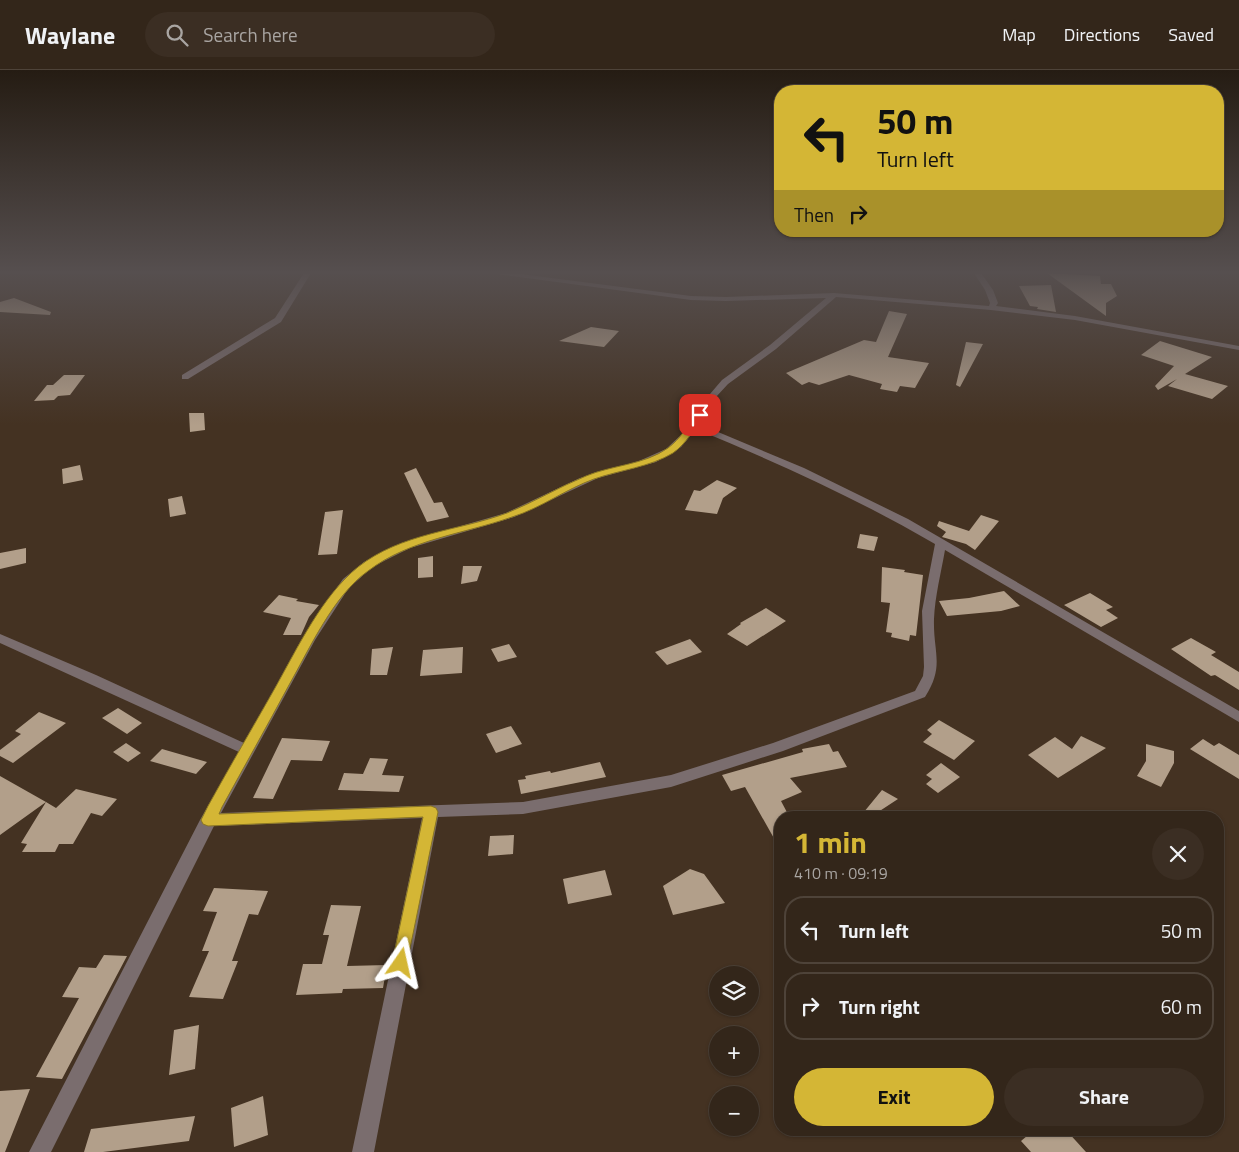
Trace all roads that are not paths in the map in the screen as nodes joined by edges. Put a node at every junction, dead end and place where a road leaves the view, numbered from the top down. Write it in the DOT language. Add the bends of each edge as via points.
graph roads {
  1 [pos="272,323"];
  2 [pos="799,323"];
  3 [pos="1107,323"];
  4 [pos="1239,348"];
  5 [pos="185,377"];
  6 [pos="693,425"];
  7 [pos="940,543"];
  8 [pos="0,638"];
  9 [pos="1239,717"];
  10 [pos="247,750"];
  11 [pos="431,812"];
  12 [pos="208,820"];
  13 [pos="40,1152"];
  14 [pos="363,1152"];
  1 -- 5 [label="street"];
  2 -- 6 [label="street" via="719,387"];
  3 -- 4 [label="street"];
  6 -- 7 [label="street" via="856,495"];
  6 -- 10 [label="street" via="670,450 649,460 590,478 509,515 423,539 362,569 343,588 313,631"];
  7 -- 9 [label="street"];
  7 -- 11 [label="street" via="928,620 932,661 930,678 920,694 778,747 671,782 523,808"];
  8 -- 10 [label="street"];
  10 -- 12 [label="street"];
  11 -- 12 [label="street"];
  11 -- 14 [label="street"];
  12 -- 13 [label="street"];
}
